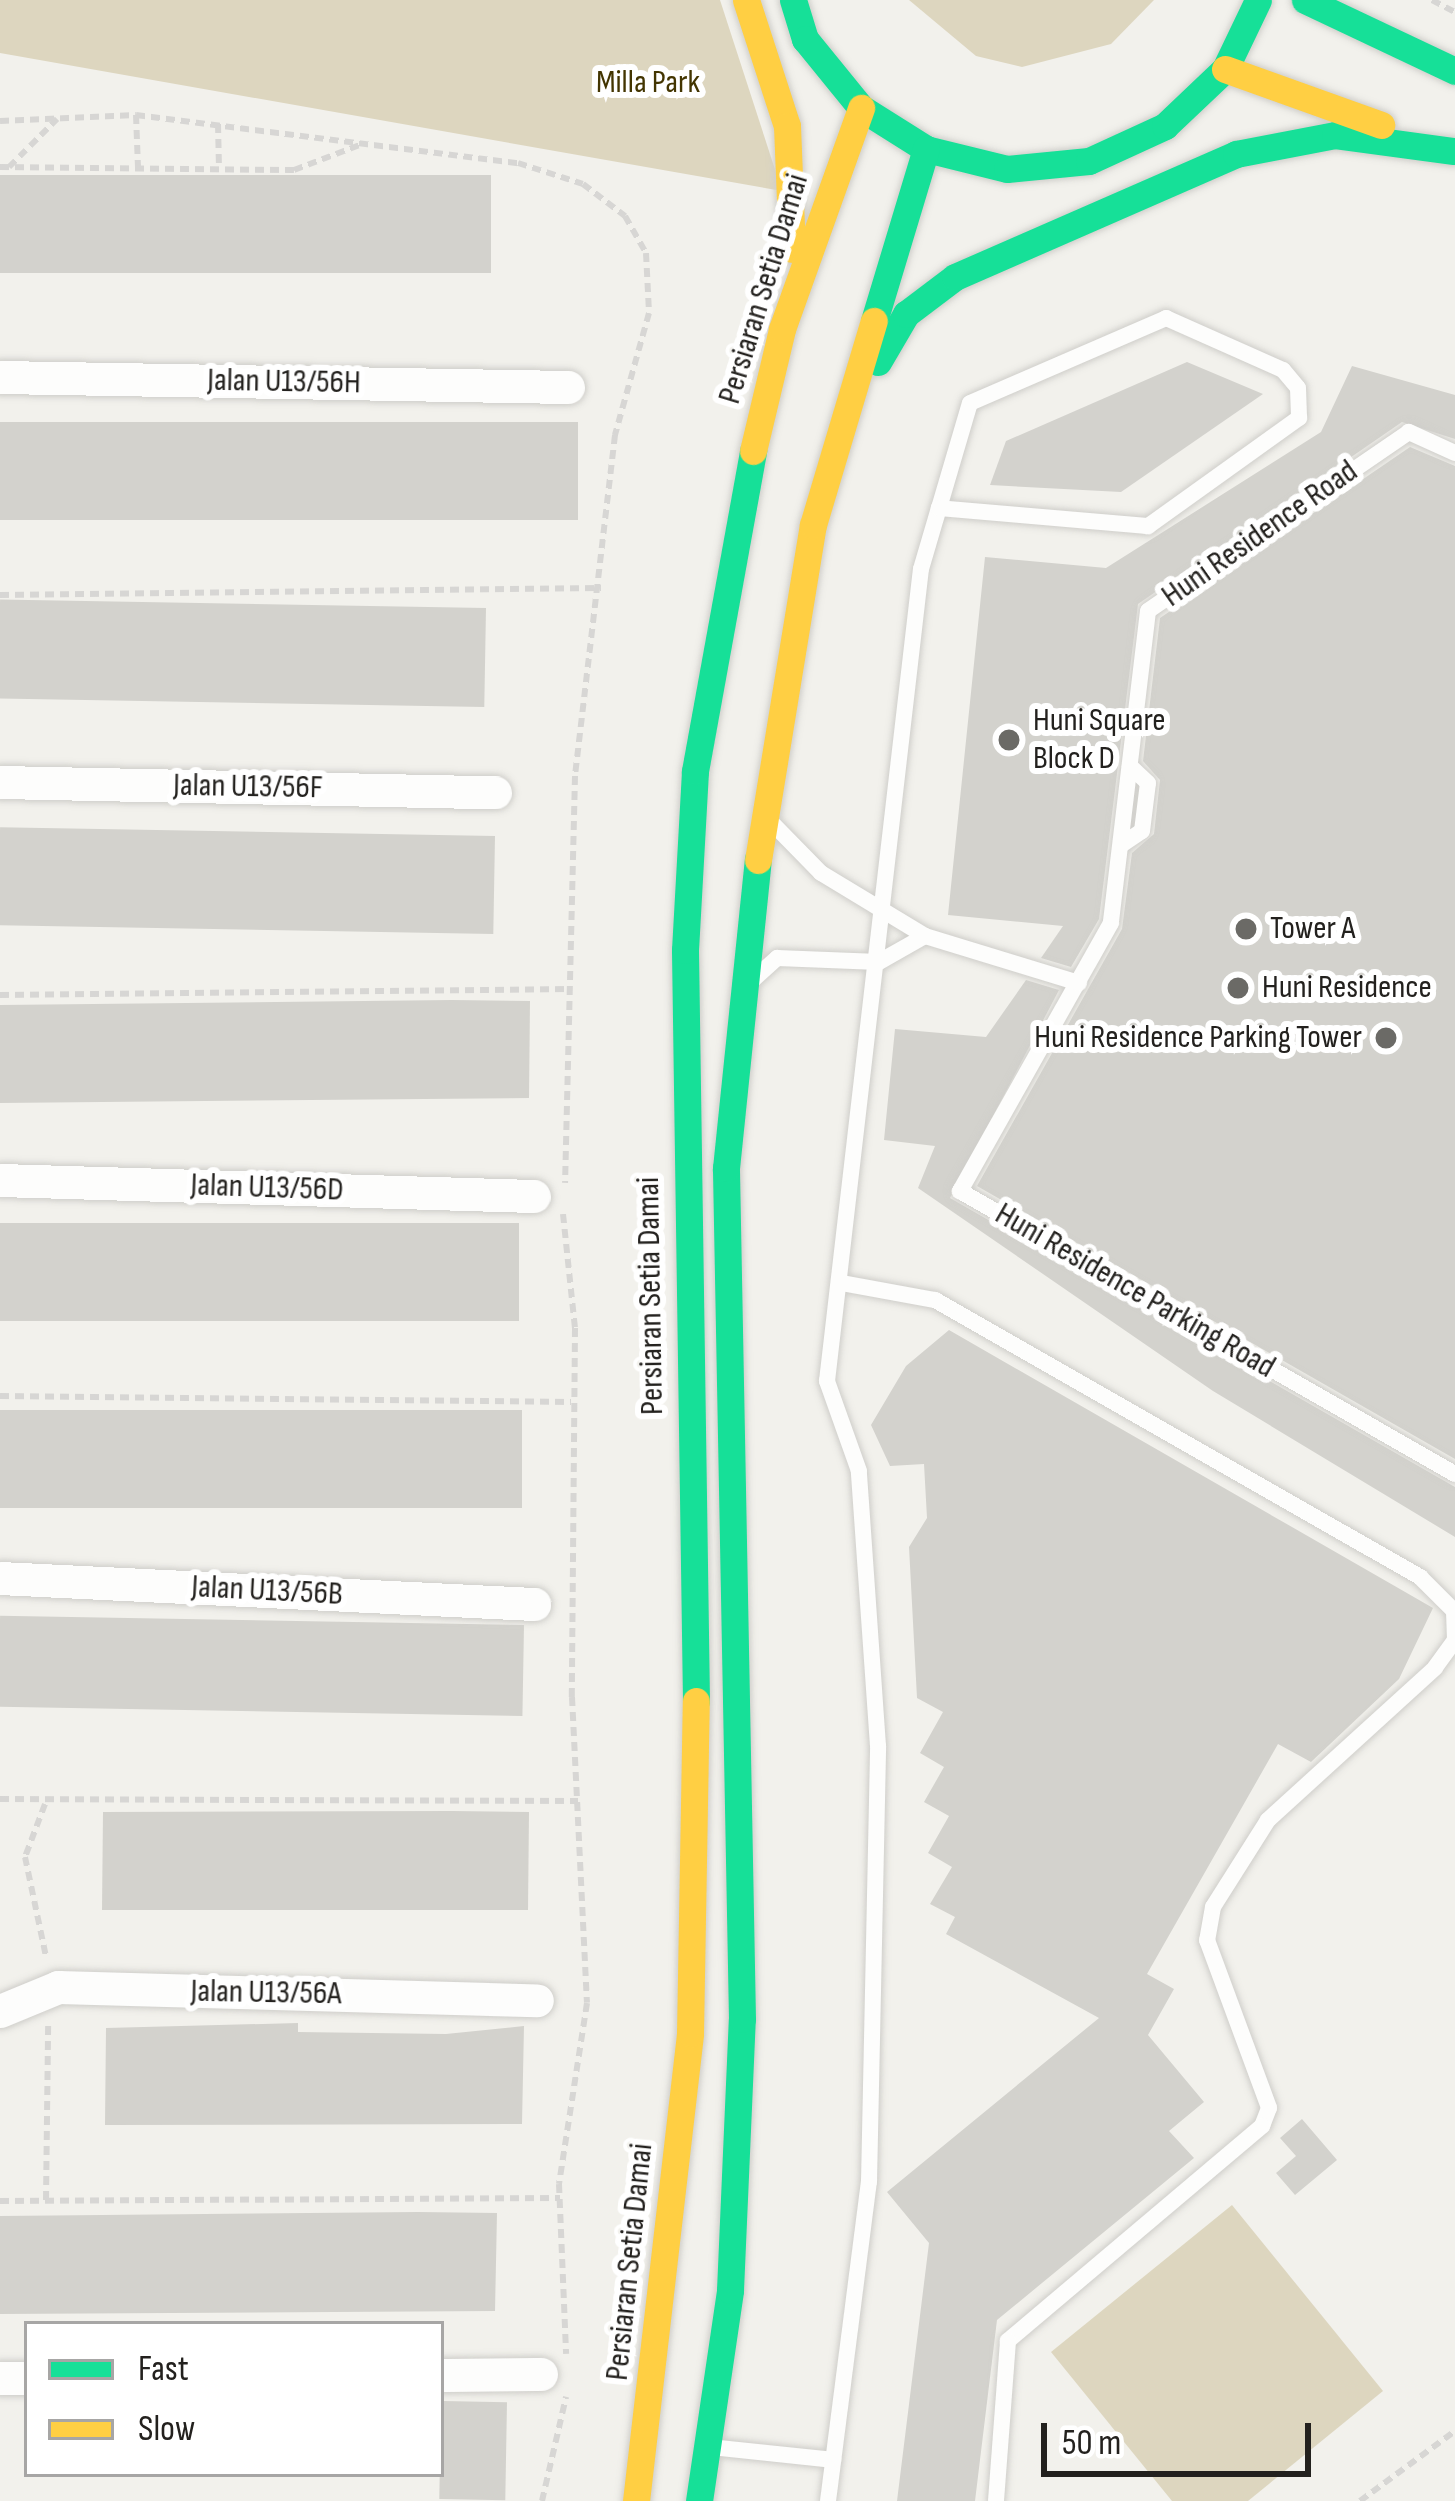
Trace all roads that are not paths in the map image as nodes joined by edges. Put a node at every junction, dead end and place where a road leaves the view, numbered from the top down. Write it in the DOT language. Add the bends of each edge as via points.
graph roads {
  1 [pos="746,0"];
  2 [pos="794,0"];
  3 [pos="1258,0"];
  4 [pos="1305,0"];
  5 [pos="1378,0"];
  6 [pos="1455,62"];
  7 [pos="1226,69"];
  8 [pos="1455,71"];
  9 [pos="861,108"];
  10 [pos="926,149"];
  11 [pos="1455,151"];
  12 [pos="782,329"];
  13 [pos="0,377"];
  14 [pos="568,386"];
  15 [pos="832,445"];
  16 [pos="1455,453"];
  17 [pos="939,508"];
  18 [pos="0,782"];
  19 [pos="496,792"];
  20 [pos="765,815"];
  21 [pos="885,905"];
  22 [pos="925,936"];
  23 [pos="879,962"];
  24 [pos="1079,983"];
  25 [pos="738,994"];
  26 [pos="0,1180"];
  27 [pos="534,1196"];
  28 [pos="842,1283"];
  29 [pos="1455,1474"];
  30 [pos="0,1579"];
  31 [pos="534,1604"];
  32 [pos="537,2000"];
  33 [pos="0,2011"];
  34 [pos="542,2374"];
  35 [pos="444,2375"];
  36 [pos="710,2447"];
  37 [pos="833,2460"];
  38 [pos="636,2501"];
  39 [pos="699,2501"];
  40 [pos="828,2501"];
  41 [pos="996,2501"];
  1 -- 12 [label="street" via="798,193"];
  2 -- 9 [label="street" via="806,38"];
  3 -- 7 [label="street"];
  4 -- 8 [label="street"];
  5 -- 6 [label="street"];
  7 -- 10 [label="street" via="1165,126 1089,161 1006,169"];
  7 -- 11 [label="street"];
  9 -- 10 [label="street"];
  9 -- 12 [label="street, Persiaran Setia Damai"];
  10 -- 15 [label="street"];
  11 -- 15 [label="street" via="1335,135 1236,154 974,268 906,314"];
  12 -- 38 [label="street, Persiaran Setia Damai" via="729,553 694,793 685,950 697,1636 690,2033"];
  13 -- 14 [label="street, Jalan U13/56H"];
  15 -- 20 [label="street"];
  16 -- 24 [label="lane, Huni Residence Road" via="1409,432 1148,611 1112,923"];
  17 -- 17 [label="lane" via="970,403 1166,318 1283,370 1298,388 1299,418 1148,526"];
  17 -- 21 [label="lane" via="921,568"];
  18 -- 19 [label="street, Jalan U13/56F"];
  20 -- 21 [label="lane" via="821,873"];
  20 -- 25 [label="street"];
  21 -- 22 [label="lane"];
  21 -- 23 [label="lane"];
  22 -- 23 [label="lane"];
  22 -- 24 [label="lane"];
  23 -- 25 [label="lane" via="777,958"];
  23 -- 28 [label="lane"];
  24 -- 29 [label="lane, Huni Residence Parking Road" via="960,1191"];
  25 -- 36 [label="street" via="726,1168 742,2019 730,2290"];
  26 -- 27 [label="street, Jalan U13/56D"];
  28 -- 37 [label="lane" via="827,1381 859,1471 878,1747 869,2182"];
  28 -- 41 [label="lane" via="935,1300 1420,1577 1454,1611 1455,1640 1435,1668 1268,1820 1213,1907 1207,1940 1269,2108 1262,2126 1008,2341"];
  30 -- 31 [label="street, Jalan U13/56B"];
  32 -- 33 [label="street, Jalan U13/56A" via="58,1987"];
  34 -- 35 [label="street"];
  36 -- 37 [label="lane"];
  36 -- 39 [label="street"];
  37 -- 40 [label="lane"];
}
